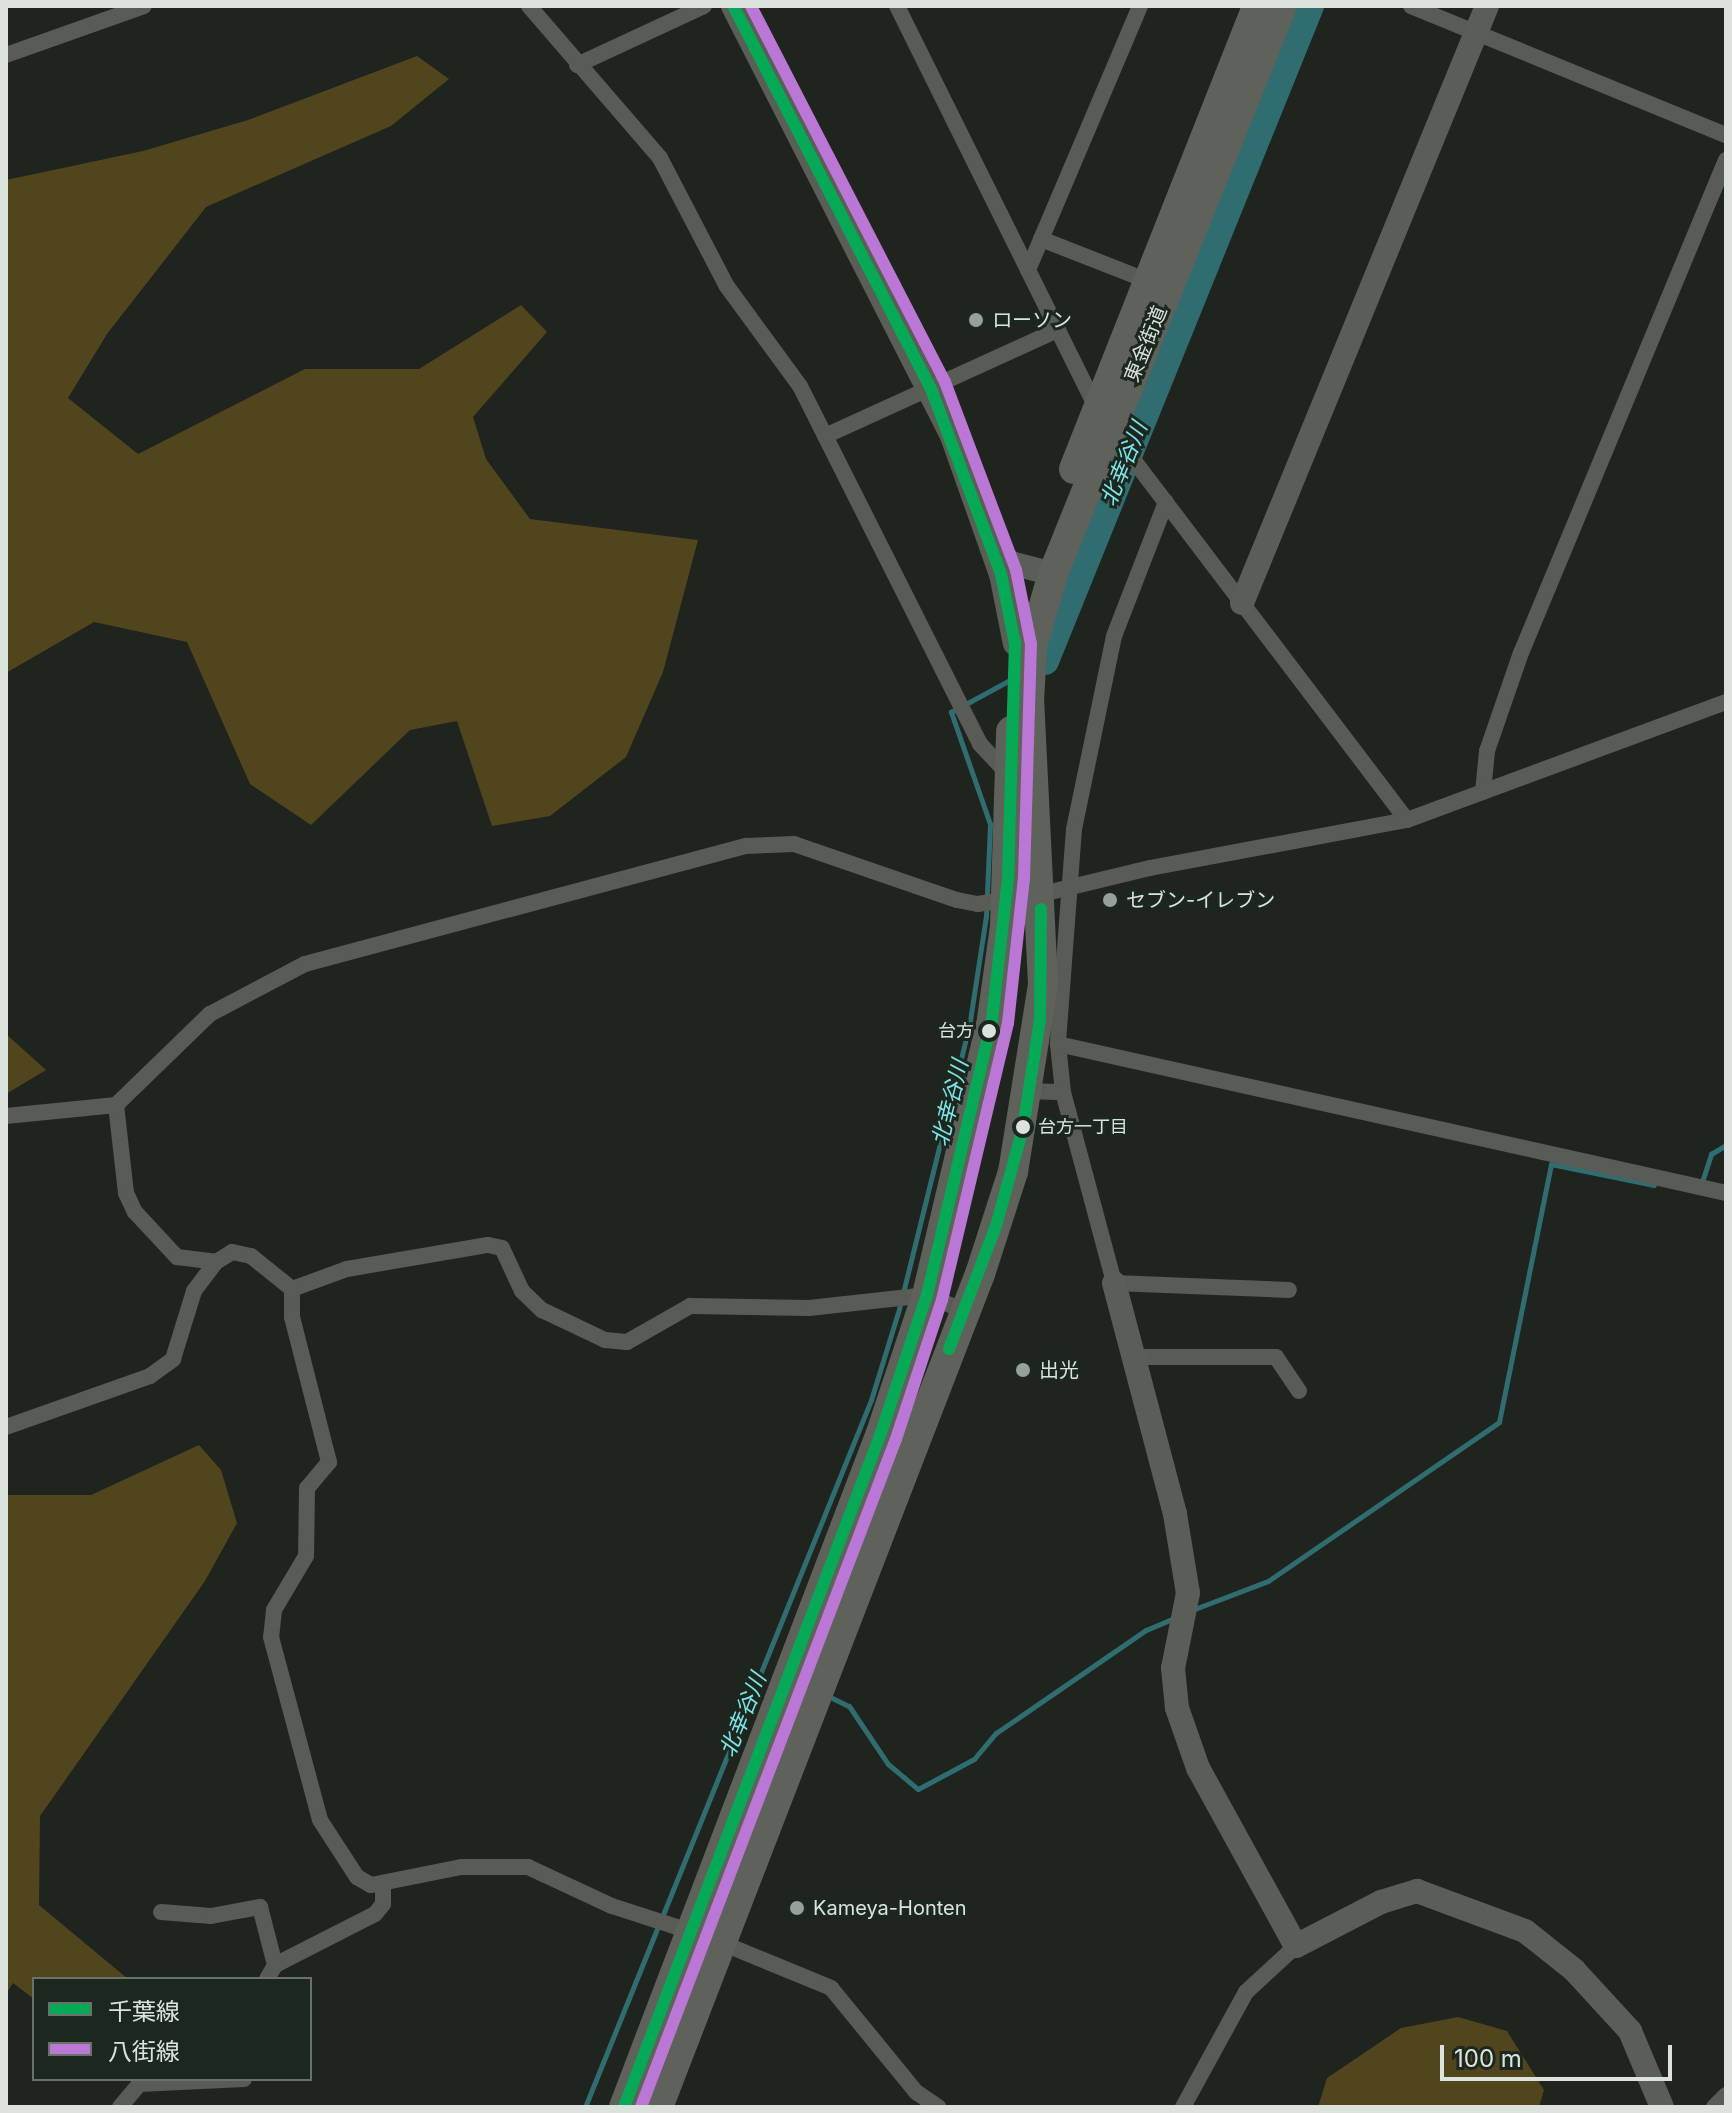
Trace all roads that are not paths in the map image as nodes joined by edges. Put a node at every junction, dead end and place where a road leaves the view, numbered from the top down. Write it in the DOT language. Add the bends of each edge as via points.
graph roads {
  1 [pos="144,6"];
  2 [pos="529,6"];
  3 [pos="704,6"];
  4 [pos="733,6"];
  5 [pos="897,6"];
  6 [pos="1140,6"];
  7 [pos="1257,6"];
  8 [pos="1282,6"];
  9 [pos="1411,6"];
  10 [pos="1487,6"];
  11 [pos="1477,33"];
  12 [pos="6,55"];
  13 [pos="577,65"];
  14 [pos="1726,135"];
  15 [pos="1726,160"];
  16 [pos="1041,239"];
  17 [pos="1028,270"];
  18 [pos="1133,275"];
  19 [pos="1058,330"];
  20 [pos="931,389"];
  21 [pos="1104,419"];
  22 [pos="825,436"];
  23 [pos="1166,502"];
  24 [pos="992,548"];
  25 [pos="1045,572"];
  26 [pos="1242,603"];
  27 [pos="1015,644"];
  28 [pos="1726,702"];
  29 [pos="1012,779"];
  30 [pos="1483,792"];
  31 [pos="1407,820"];
  32 [pos="1073,887"];
  33 [pos="1040,895"];
  34 [pos="1007,900"];
  35 [pos="1058,1044"];
  36 [pos="1029,1091"];
  37 [pos="1063,1092"];
  38 [pos="116,1105"];
  39 [pos="6,1116"];
  40 [pos="1726,1193"];
  41 [pos="216,1262"];
  42 [pos="1114,1283"];
  43 [pos="292,1289"];
  44 [pos="1289,1290"];
  45 [pos="927,1295"];
  46 [pos="964,1311"];
  47 [pos="1133,1357"];
  48 [pos="1299,1391"];
  49 [pos="6,1427"];
  50 [pos="383,1884"];
  51 [pos="161,1912"];
  52 [pos="692,1932"];
  53 [pos="722,1943"];
  54 [pos="1296,1946"];
  55 [pos="271,1972"];
  56 [pos="202,2081"];
  57 [pos="1726,2095"];
  58 [pos="120,2107"];
  59 [pos="624,2107"];
  60 [pos="658,2107"];
  61 [pos="938,2107"];
  62 [pos="1183,2107"];
  63 [pos="1662,2107"];
  64 [pos="1714,2107"];
  1 -- 12 [label="street"];
  2 -- 13 [label="street"];
  3 -- 13 [label="street"];
  4 -- 20 [label="street"];
  5 -- 17 [label="street"];
  6 -- 16 [label="street"];
  7 -- 21 [label="highway, 東金街道"];
  8 -- 21 [label="highway, 東金街道"];
  9 -- 11 [label="street"];
  10 -- 11 [label="street"];
  11 -- 14 [label="street"];
  11 -- 26 [label="street"];
  13 -- 22 [label="street" via="623,110 660,158 694,233 800,386"];
  15 -- 30 [label="street" via="1521,653 1487,751"];
  16 -- 17 [label="street"];
  16 -- 18 [label="street"];
  17 -- 19 [label="street"];
  19 -- 20 [label="street"];
  19 -- 21 [label="street"];
  20 -- 22 [label="street"];
  20 -- 24 [label="street"];
  21 -- 23 [label="street"];
  21 -- 25 [label="highway, 東金街道"];
  22 -- 29 [label="street" via="962,713 980,744"];
  23 -- 26 [label="street"];
  23 -- 32 [label="street" via="1114,636 1074,829"];
  24 -- 25 [label="street" via="1011,563"];
  24 -- 27 [label="street"];
  25 -- 27 [label="highway, 東金街道"];
  25 -- 33 [label="highway, 東金街道" via="1029,675"];
  26 -- 31 [label="street"];
  27 -- 29 [label="highway, 東金街道"];
  28 -- 30 [label="street"];
  29 -- 34 [label="highway, 東金街道"];
  30 -- 31 [label="street"];
  31 -- 32 [label="street"];
  32 -- 33 [label="street"];
  32 -- 35 [label="street"];
  33 -- 34 [label="street"];
  33 -- 36 [label="highway, 東金街道" via="1043,984"];
  34 -- 38 [label="street" via="957,900 794,844 746,846 333,953 272,977 210,1014"];
  34 -- 45 [label="highway, 東金街道" via="992,1019"];
  35 -- 37 [label="street"];
  35 -- 40 [label="street"];
  36 -- 37 [label="street"];
  36 -- 46 [label="highway, 東金街道" via="1009,1185"];
  37 -- 42 [label="street"];
  38 -- 39 [label="street"];
  38 -- 41 [label="street" via="126,1193 135,1212 177,1257"];
  41 -- 43 [label="street" via="241,1251"];
  41 -- 49 [label="street" via="194,1291 173,1359 150,1376"];
  42 -- 44 [label="street"];
  42 -- 47 [label="street"];
  43 -- 45 [label="street" via="347,1269 488,1245 502,1248 522,1291 542,1310 605,1340 627,1342 690,1306 809,1308"];
  43 -- 50 [label="street" via="292,1317 329,1462 307,1488 306,1556 274,1610 271,1637 320,1820 357,1877"];
  45 -- 46 [label="street"];
  45 -- 52 [label="highway, 東金街道" via="881,1433"];
  46 -- 53 [label="highway, 東金街道"];
  47 -- 48 [label="street" via="1276,1357"];
  47 -- 54 [label="street" via="1175,1514 1188,1593 1173,1668 1177,1708 1198,1768"];
  50 -- 52 [label="street" via="461,1867 528,1867 612,1906"];
  50 -- 55 [label="street" via="383,1904 375,1914"];
  51 -- 55 [label="street" via="211,1916 260,1907"];
  52 -- 53 [label="highway"];
  52 -- 59 [label="highway, 東金街道"];
  53 -- 60 [label="highway, 東金街道"];
  53 -- 61 [label="street" via="831,1988 916,2092"];
  54 -- 62 [label="street" via="1246,1992"];
  54 -- 63 [label="street" via="1381,1902 1417,1891 1525,1931 1574,1970 1630,2031"];
  56 -- 58 [label="street" via="139,2084"];
  57 -- 64 [label="street"];
}
